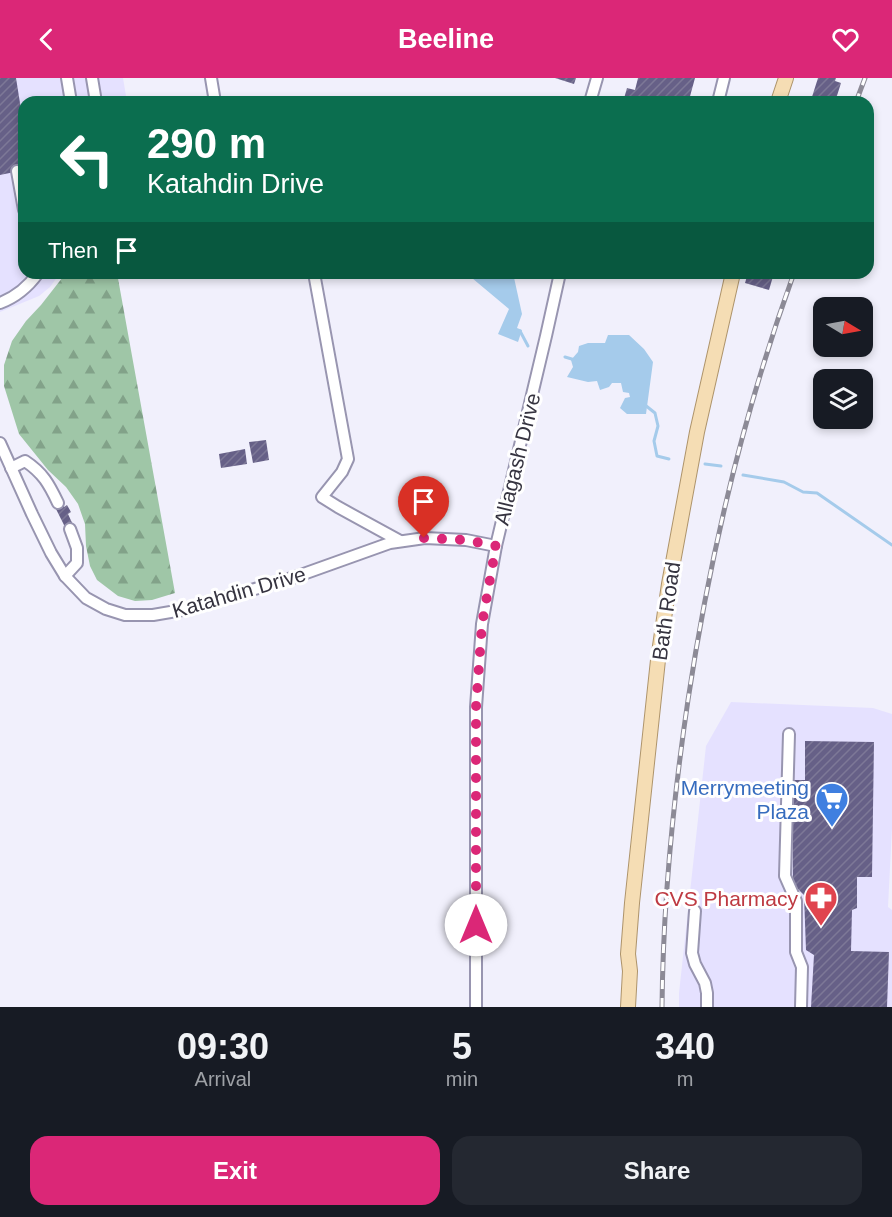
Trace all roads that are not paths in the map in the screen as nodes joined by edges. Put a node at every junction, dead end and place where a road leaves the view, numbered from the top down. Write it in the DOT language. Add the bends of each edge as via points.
graph roads {
  1 [pos="67,78"];
  2 [pos="92,78"];
  3 [pos="211,78"];
  4 [pos="597,78"];
  5 [pos="724,78"];
  6 [pos="786,78"];
  7 [pos="70,96"];
  8 [pos="95,96"];
  9 [pos="214,96"];
  10 [pos="592,96"];
  11 [pos="720,96"];
  12 [pos="780,96"];
  13 [pos="17,171"];
  14 [pos="18,177"];
  15 [pos="34,279"];
  16 [pos="315,279"];
  17 [pos="559,279"];
  18 [pos="732,279"];
  19 [pos="0,303"];
  20 [pos="0,443"];
  21 [pos="11,468"];
  22 [pos="58,503"];
  23 [pos="70,529"];
  24 [pos="400,542"];
  25 [pos="496,546"];
  26 [pos="65,576"];
  27 [pos="789,734"];
  28 [pos="695,911"];
  29 [pos="628,954"];
  30 [pos="476,1007"];
  31 [pos="618,1007"];
  32 [pos="628,1007"];
  33 [pos="706,1007"];
  34 [pos="801,1007"];
  1 -- 7 [label="street"];
  2 -- 8 [label="street"];
  3 -- 9 [label="street"];
  4 -- 10 [label="street"];
  5 -- 11 [label="street"];
  6 -- 12 [label="main road"];
  13 -- 14 [label="street"];
  15 -- 19 [label="street" via="28,287"];
  16 -- 24 [label="street" via="348,459 322,497"];
  17 -- 25 [label="street, Allagash Drive"];
  18 -- 29 [label="main road, Bath Road" via="697,432 669,584"];
  20 -- 21 [label="street, Katahdin Drive"];
  21 -- 22 [label="street" via="25,461 46,479"];
  21 -- 26 [label="street, Katahdin Drive"];
  23 -- 26 [label="street" via="77,562"];
  24 -- 25 [label="street, Katahdin Drive" via="424,538"];
  24 -- 26 [label="street, Katahdin Drive" via="188,609 153,615 125,615 106,609 86,598"];
  25 -- 30 [label="street, Allagash Drive" via="482,624 476,707"];
  27 -- 34 [label="street" via="785,876 796,901"];
  28 -- 33 [label="street" via="692,953 705,983"];
  29 -- 31 [label="main road, Bath Road"];
  29 -- 32 [label="main road, Bath Road"];
}
